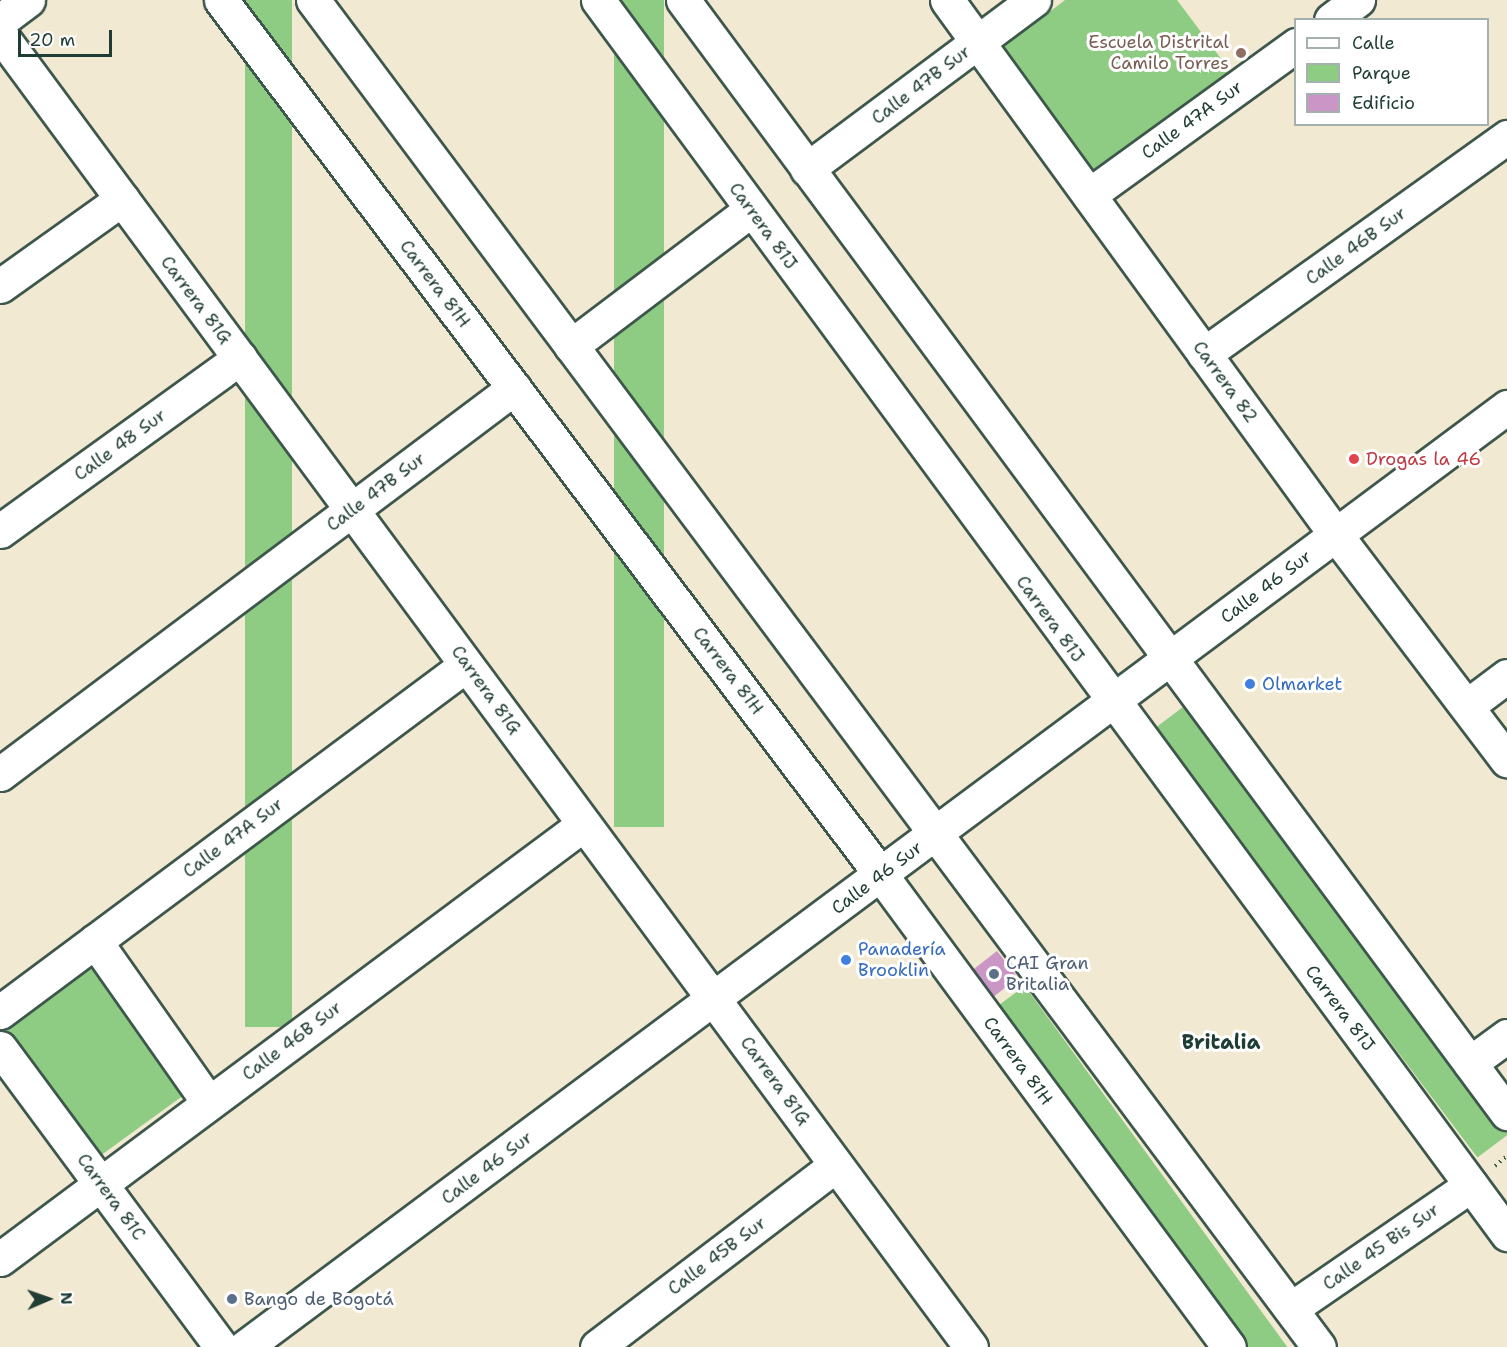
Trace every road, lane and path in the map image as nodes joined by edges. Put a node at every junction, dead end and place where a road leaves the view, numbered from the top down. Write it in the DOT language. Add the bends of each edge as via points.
graph roads {
  1 [pos="28,0"];
  2 [pos="221,0"];
  3 [pos="313,0"];
  4 [pos="598,0"];
  5 [pos="683,0"];
  6 [pos="947,0"];
  7 [pos="1034,0"];
  8 [pos="1358,0"];
  9 [pos="1334,18"];
  10 [pos="0,21"];
  11 [pos="0,34"];
  12 [pos="978,42"];
  13 [pos="1294,46"];
  14 [pos="1507,137"];
  15 [pos="807,169"];
  16 [pos="1089,195"];
  17 [pos="122,199"];
  18 [pos="751,210"];
  19 [pos="0,286"];
  20 [pos="571,346"];
  21 [pos="1204,354"];
  22 [pos="240,358"];
  23 [pos="514,388"];
  24 [pos="1507,407"];
  25 [pos="352,510"];
  26 [pos="0,531"];
  27 [pos="1336,535"];
  28 [pos="1169,659"];
  29 [pos="466,665"];
  30 [pos="1507,676"];
  31 [pos="1112,702"];
  32 [pos="1467,706"];
  33 [pos="1507,760"];
  34 [pos="0,774"];
  35 [pos="584,824"];
  36 [pos="934,835"];
  37 [pos="881,875"];
  38 [pos="95,941"];
  39 [pos="714,1000"];
  40 [pos="0,1012"];
  41 [pos="1507,1036"];
  42 [pos="0,1048"];
  43 [pos="1470,1063"];
  44 [pos="210,1103"];
  45 [pos="1507,1113"];
  46 [pos="836,1165"];
  47 [pos="101,1184"];
  48 [pos="1471,1185"];
  49 [pos="1507,1234"];
  50 [pos="0,1259"];
  51 [pos="1292,1308"];
  52 [pos="957,1342"];
  53 [pos="221,1347"];
  54 [pos="246,1347"];
  55 [pos="597,1347"];
  56 [pos="1229,1347"];
  57 [pos="1319,1347"];
  1 -- 10 [label="street"];
  2 -- 23 [label="street, Carrera 81H"];
  3 -- 20 [label="street"];
  4 -- 18 [label="street, Carrera 81J"];
  5 -- 15 [label="street"];
  6 -- 12 [label="street, Carrera 82"];
  7 -- 12 [label="street, Calle 47B Sur"];
  8 -- 9 [label="street"];
  11 -- 17 [label="street, Carrera 81G"];
  12 -- 15 [label="street, Calle 47B Sur"];
  12 -- 16 [label="street, Carrera 82"];
  13 -- 16 [label="street, Calle 47A Sur"];
  14 -- 21 [label="street, Calle 46B Sur"];
  15 -- 28 [label="street"];
  16 -- 21 [label="street, Carrera 82"];
  17 -- 19 [label="street"];
  17 -- 22 [label="street, Carrera 81G"];
  18 -- 20 [label="street"];
  18 -- 31 [label="street, Carrera 81J"];
  20 -- 36 [label="street"];
  21 -- 27 [label="street, Carrera 82"];
  22 -- 25 [label="street, Carrera 81G"];
  22 -- 26 [label="street, Calle 48 Sur"];
  23 -- 25 [label="street, Calle 47B Sur"];
  23 -- 37 [label="street, Carrera 81H"];
  24 -- 27 [label="street, Calle 46 Sur"];
  25 -- 29 [label="street, Carrera 81G"];
  25 -- 34 [label="street, Calle 47B Sur"];
  27 -- 28 [label="street, Calle 46 Sur"];
  27 -- 32 [label="street, Carrera 82"];
  28 -- 31 [label="street, Calle 46 Sur"];
  28 -- 43 [label="street"];
  29 -- 35 [label="street, Carrera 81G"];
  29 -- 38 [label="street, Calle 47A Sur"];
  30 -- 32 [label="street"];
  31 -- 36 [label="street, Calle 46 Sur"];
  31 -- 48 [label="street, Carrera 81J"];
  32 -- 33 [label="street, Carrera 82"];
  35 -- 39 [label="street, Carrera 81G"];
  35 -- 44 [label="street, Calle 46B Sur"];
  36 -- 37 [label="street, Calle 46 Sur"];
  36 -- 51 [label="street"];
  37 -- 39 [label="street, Calle 46 Sur"];
  37 -- 56 [label="street, Carrera 81H"];
  38 -- 40 [label="street, Calle 47A Sur"];
  38 -- 44 [label="street"];
  39 -- 46 [label="street, Carrera 81G"];
  39 -- 54 [label="street, Calle 46 Sur"];
  41 -- 43 [label="street"];
  42 -- 47 [label="street, Carrera 81C"];
  43 -- 45 [label="street"];
  44 -- 47 [label="street, Calle 46B Sur"];
  46 -- 52 [label="street, Carrera 81G"];
  46 -- 55 [label="street, Calle 45B Sur"];
  47 -- 50 [label="street, Calle 46B Sur"];
  47 -- 53 [label="street, Carrera 81C"];
  48 -- 49 [label="street, Carrera 81J"];
  48 -- 51 [label="street, Calle 45 Bis Sur"];
  51 -- 57 [label="street"];
}
